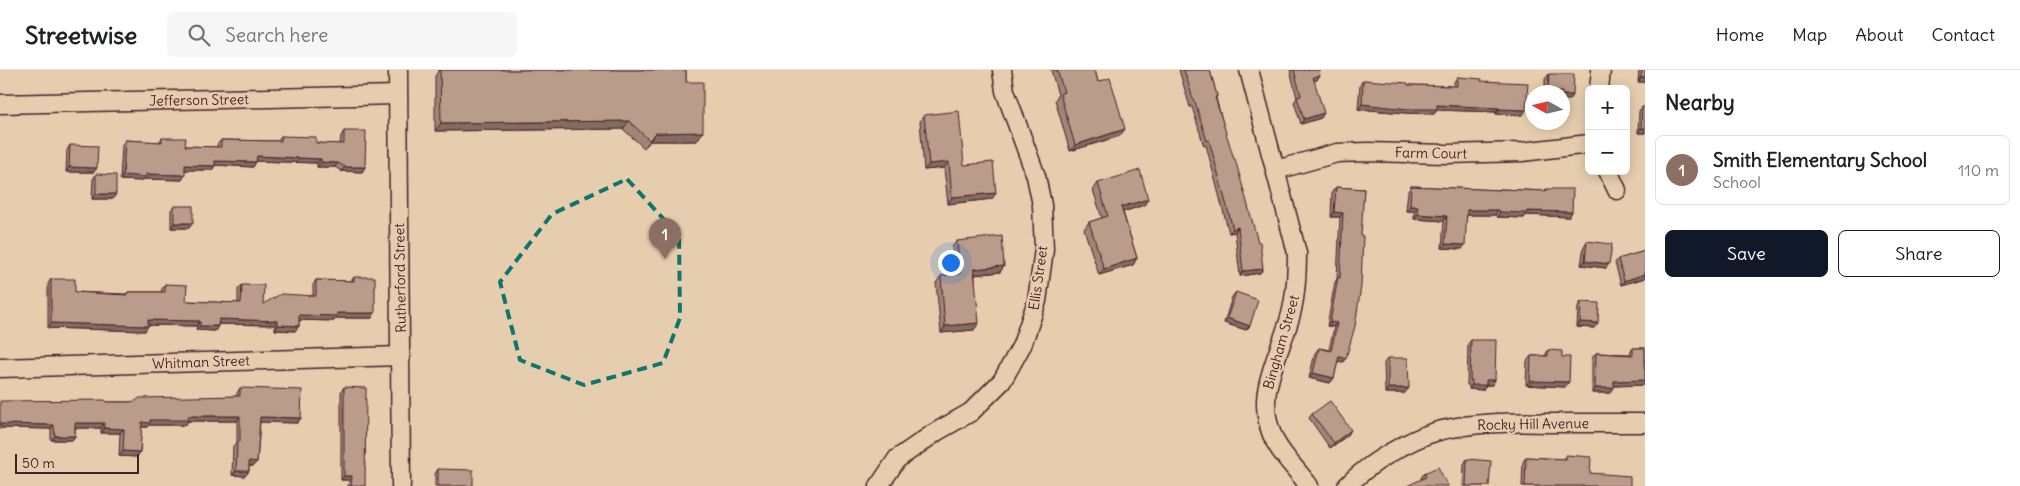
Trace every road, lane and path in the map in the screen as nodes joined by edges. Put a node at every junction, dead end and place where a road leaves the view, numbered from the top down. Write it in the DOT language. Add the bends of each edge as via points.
graph roads {
  1 [pos="398,70"];
  2 [pos="1002,70"];
  3 [pos="1249,70"];
  4 [pos="1601,70"];
  5 [pos="1599,85"];
  6 [pos="397,95"];
  7 [pos="0,104"];
  8 [pos="1585,144"];
  9 [pos="1276,170"];
  10 [pos="1610,175"];
  11 [pos="1617,190"];
  12 [pos="401,356"];
  13 [pos="0,368"];
  14 [pos="1645,423"];
  15 [pos="401,486"];
  16 [pos="879,486"];
  17 [pos="1310,486"];
  18 [pos="1347,486"];
  1 -- 6 [label="street, Rutherford Street"];
  2 -- 16 [label="street, Ellis Street" via="1005,91 1036,176 1042,205 1044,248 1037,301 1022,346 1002,381 971,412 897,459"];
  3 -- 9 [label="street, Bingham Street"];
  4 -- 5 [label="street"];
  6 -- 7 [label="street, Jefferson Street"];
  6 -- 12 [label="street, Rutherford Street"];
  8 -- 9 [label="street, Farm Court" via="1522,152 1337,153"];
  9 -- 17 [label="street, Bingham Street" via="1297,253 1298,280 1265,398 1267,420 1276,444"];
  10 -- 11 [label="street"];
  12 -- 13 [label="street, Whitman Street"];
  12 -- 15 [label="street, Rutherford Street"];
  14 -- 18 [label="street, Rocky Hill Avenue" via="1492,423 1437,432 1391,452"];
}
